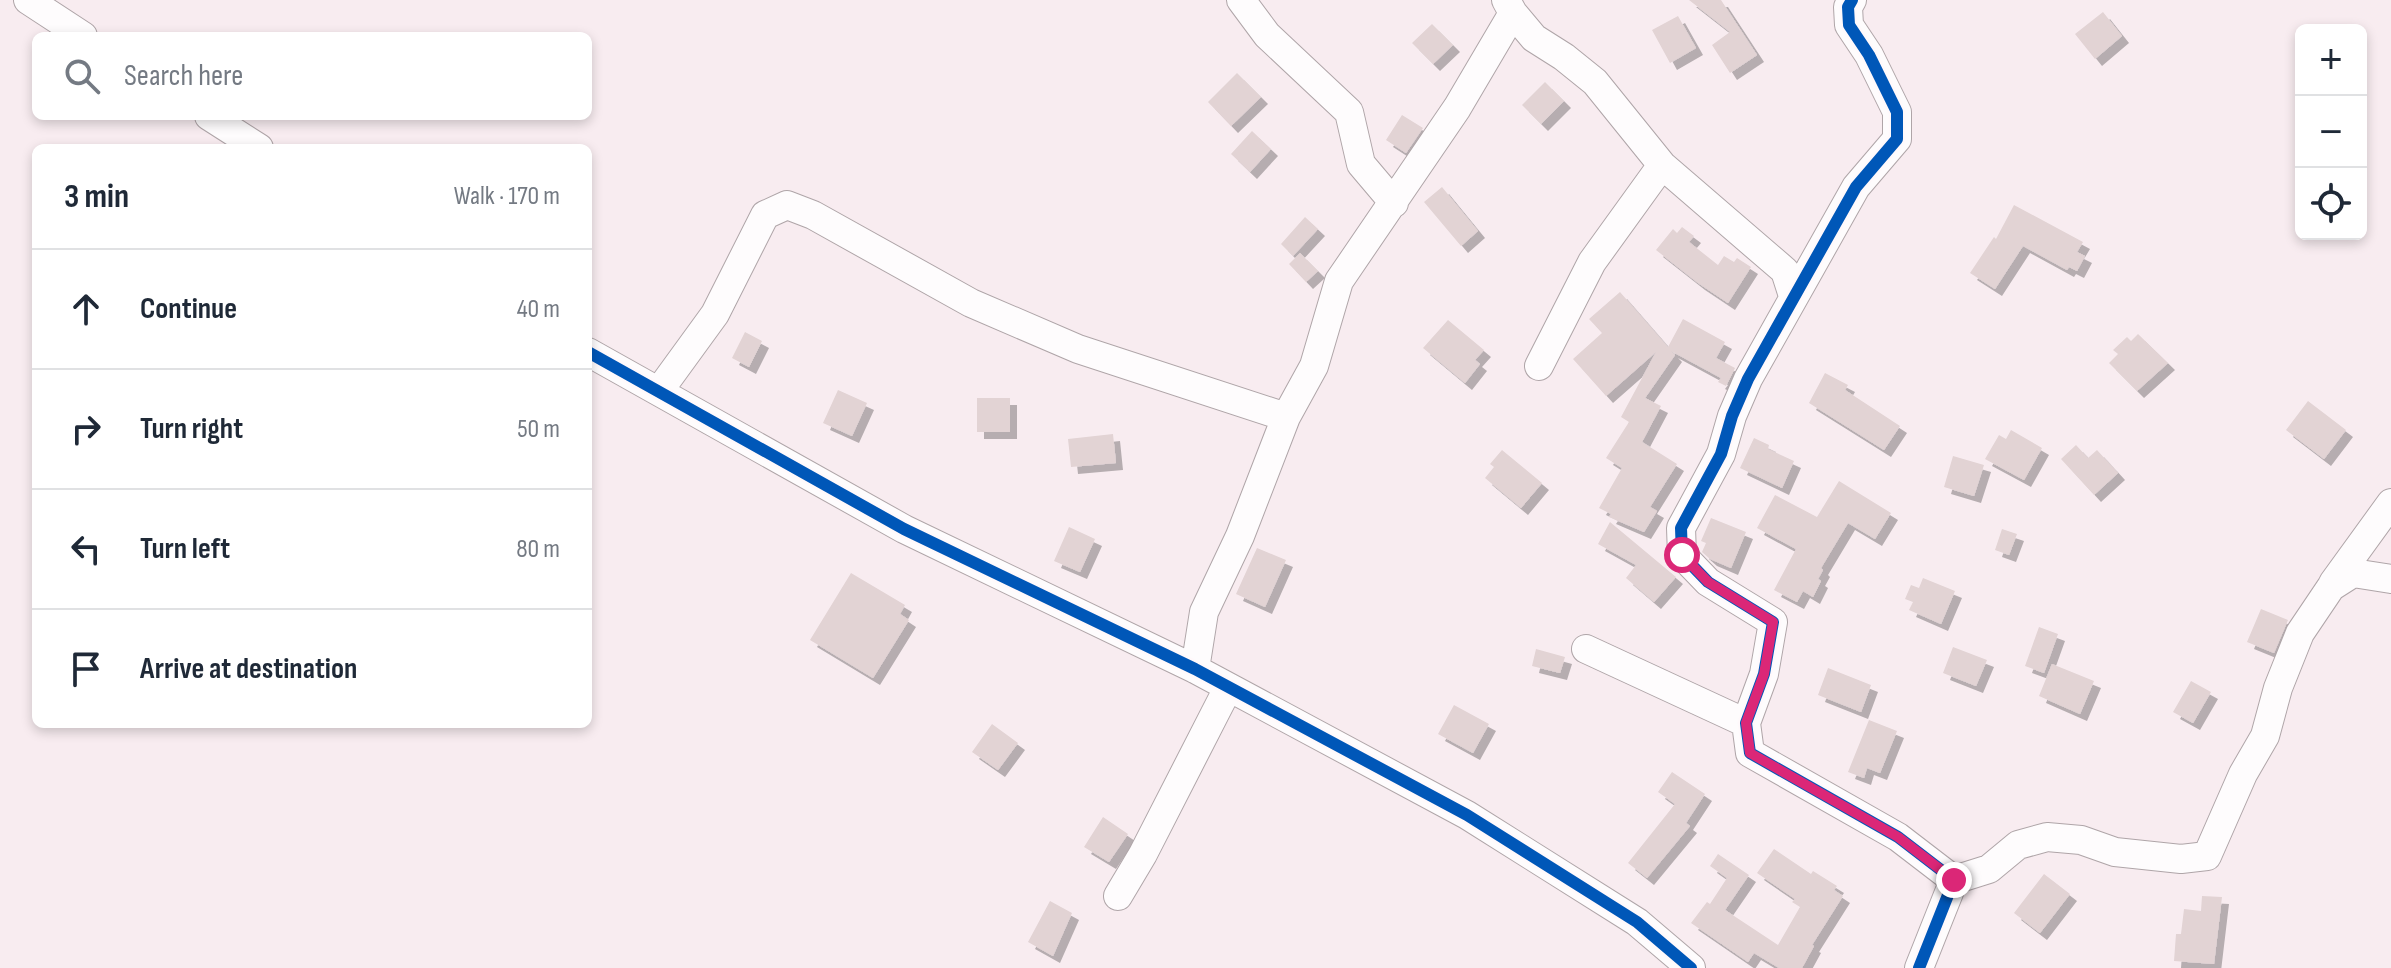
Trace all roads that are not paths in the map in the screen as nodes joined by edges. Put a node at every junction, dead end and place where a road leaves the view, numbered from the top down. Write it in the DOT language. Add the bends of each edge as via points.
graph roads {
  1 [pos="28,0"];
  2 [pos="1241,0"];
  3 [pos="1852,0"];
  4 [pos="1510,6"];
  5 [pos="77,32"];
  6 [pos="215,120"];
  7 [pos="253,144"];
  8 [pos="1662,165"];
  9 [pos="1394,203"];
  10 [pos="1793,296"];
  11 [pos="592,354"];
  12 [pos="1539,366"];
  13 [pos="659,391"];
  14 [pos="1286,417"];
  15 [pos="2391,503"];
  16 [pos="2391,579"];
  17 [pos="2331,587"];
  18 [pos="1586,649"];
  19 [pos="1195,669"];
  20 [pos="1228,688"];
  21 [pos="1746,723"];
  22 [pos="1954,880"];
  23 [pos="1118,896"];
  24 [pos="1691,968"];
  25 [pos="1919,968"];
  1 -- 5 [label="street"];
  2 -- 9 [label="street" via="1267,35 1349,112 1361,164"];
  3 -- 10 [label="street" via="1849,25 1897,112 1897,139 1856,187"];
  4 -- 8 [label="street" via="1534,38 1595,82"];
  4 -- 9 [label="street" via="1457,108"];
  6 -- 7 [label="street"];
  8 -- 10 [label="street" via="1785,271"];
  8 -- 12 [label="street" via="1592,262"];
  9 -- 14 [label="street" via="1339,281 1314,366"];
  10 -- 21 [label="street" via="1748,379 1721,454 1681,528 1682,555 1699,573 1773,622 1764,674"];
  11 -- 13 [label="street"];
  13 -- 14 [label="street" via="715,314 765,215 787,205 971,303 1078,349"];
  13 -- 19 [label="street" via="904,529"];
  14 -- 19 [label="street" via="1204,612"];
  15 -- 17 [label="street"];
  16 -- 17 [label="street" via="2353,573"];
  17 -- 22 [label="street" via="2300,633 2265,736 2207,856 2181,859 2115,852 2081,840 2047,837 2018,845 1989,869"];
  18 -- 21 [label="street"];
  19 -- 20 [label="street"];
  20 -- 23 [label="street"];
  20 -- 24 [label="street" via="1467,815 1637,922"];
  21 -- 22 [label="street" via="1750,753 1898,837"];
  22 -- 25 [label="street"];
}
